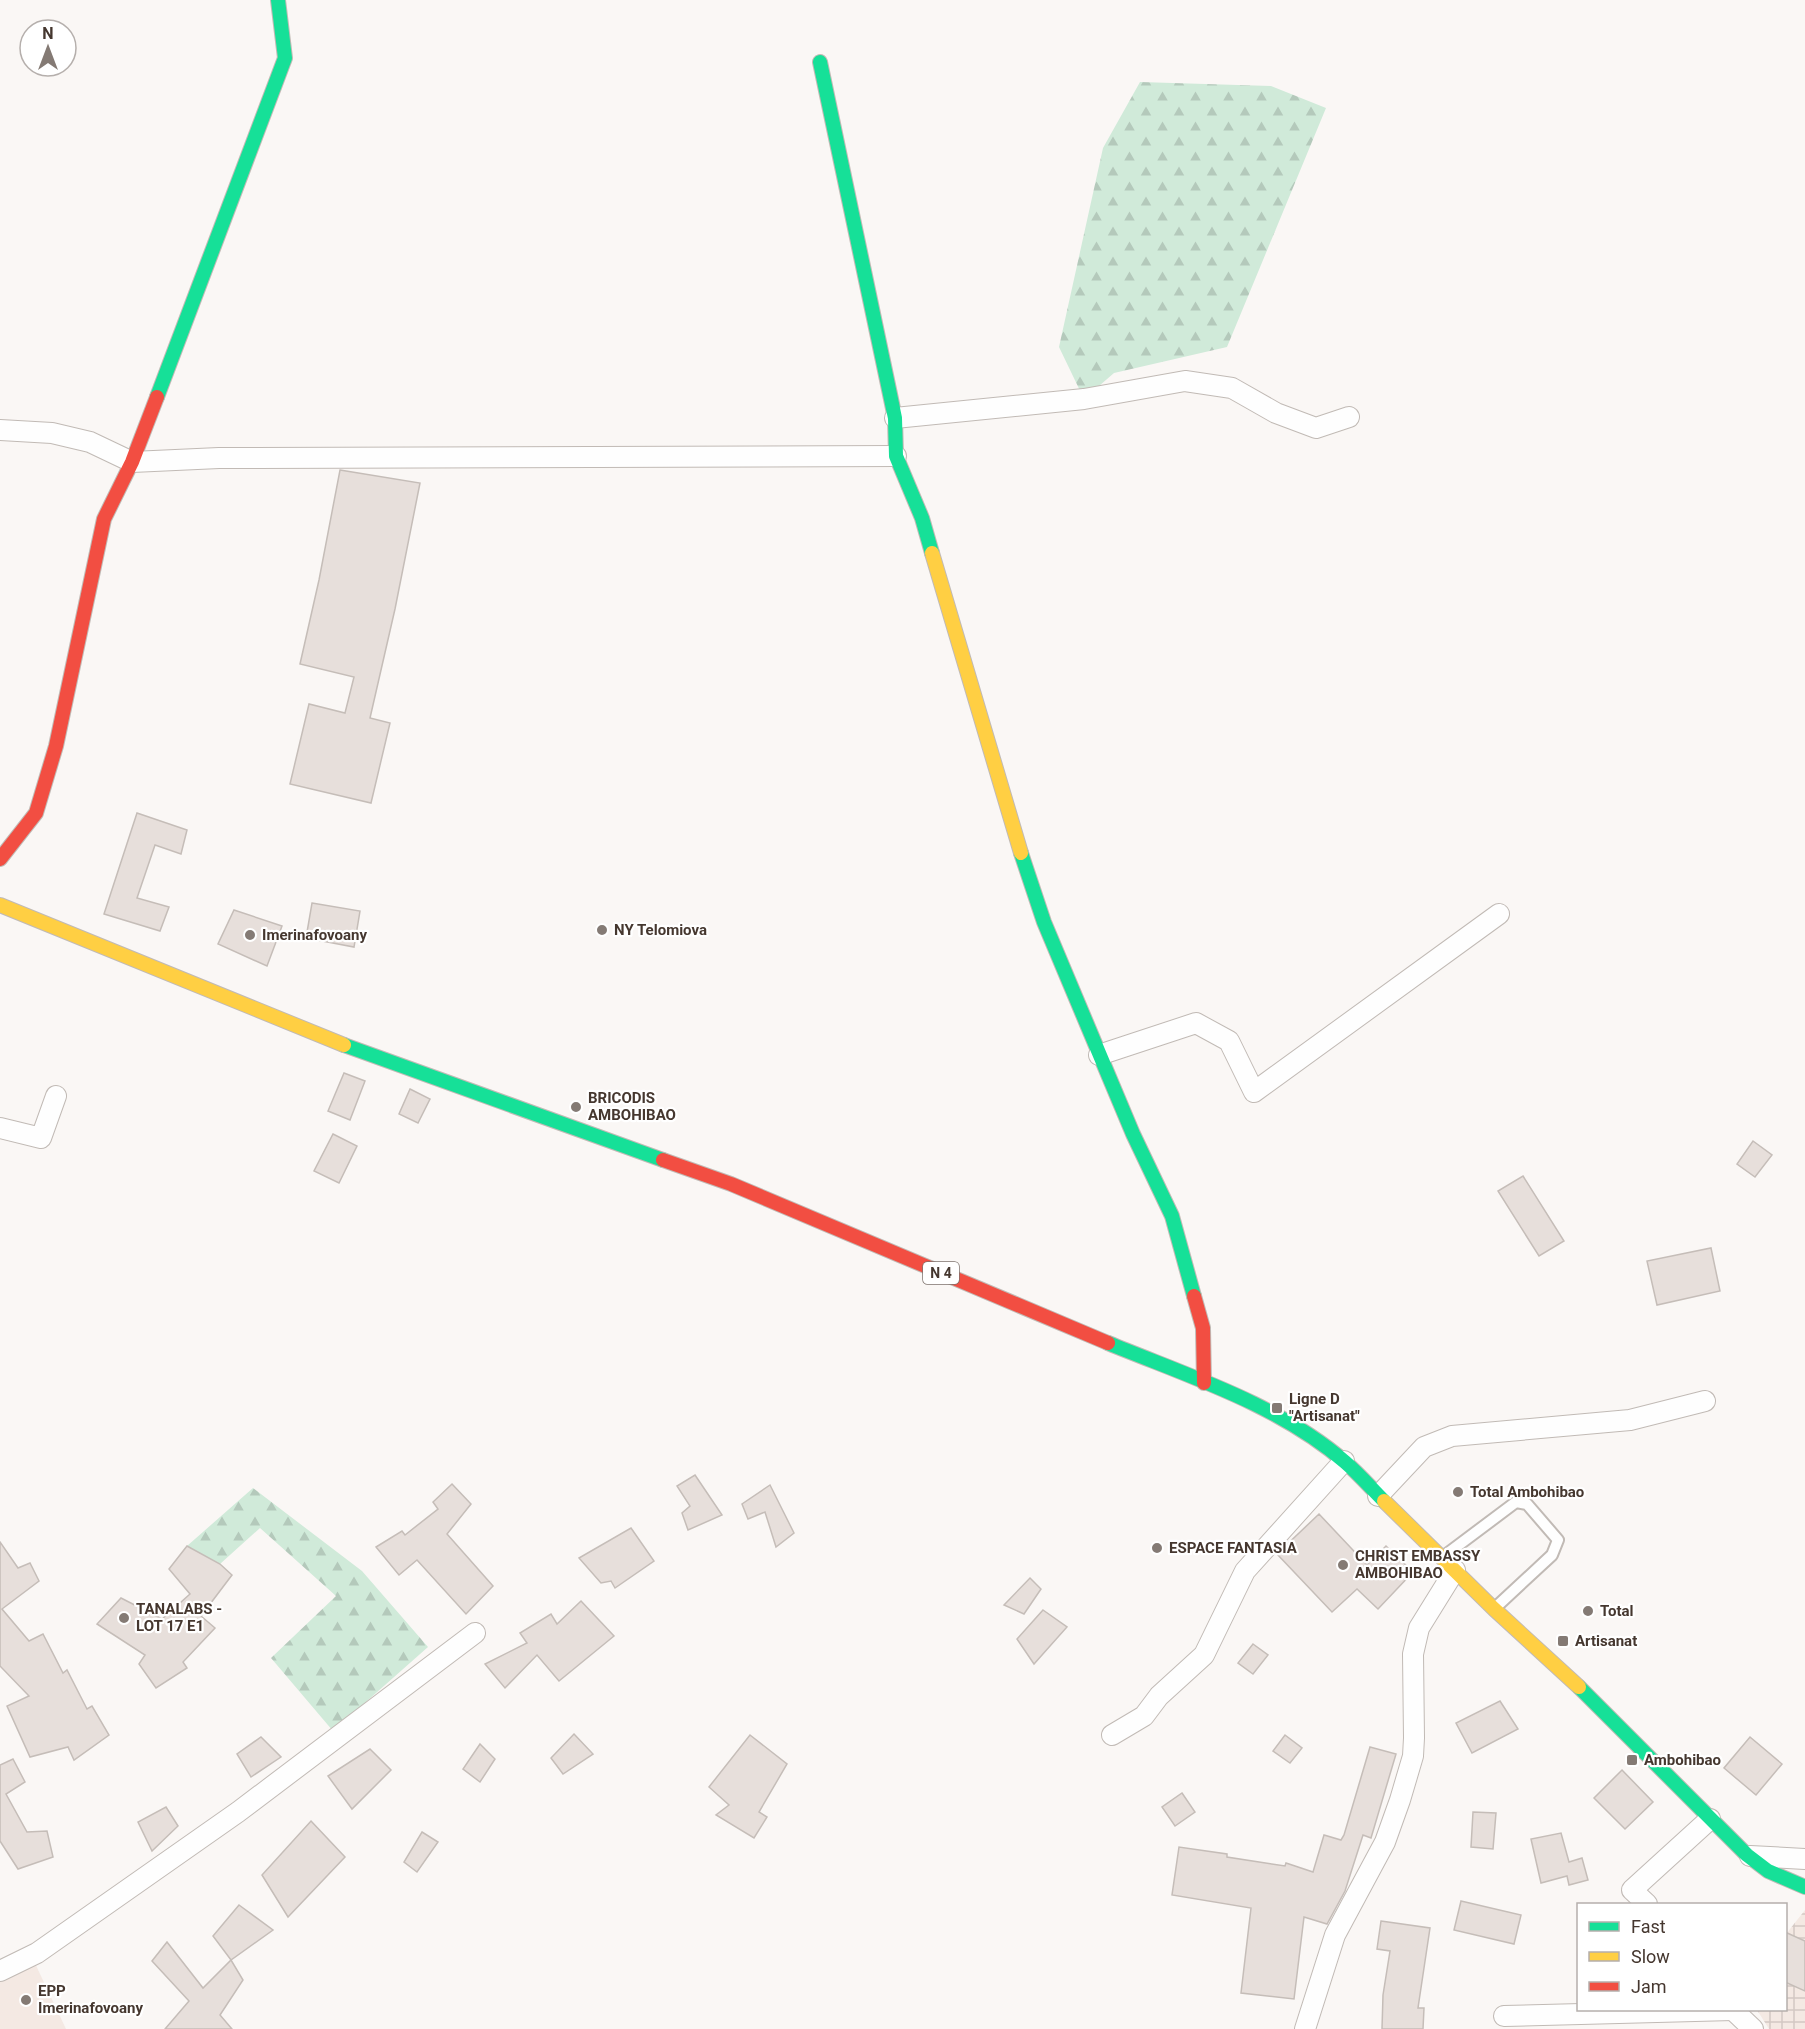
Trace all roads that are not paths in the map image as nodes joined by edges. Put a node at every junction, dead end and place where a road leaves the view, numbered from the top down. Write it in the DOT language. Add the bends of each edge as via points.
graph roads {
  1 [pos="278,0"];
  2 [pos="820,62"];
  3 [pos="1349,417"];
  4 [pos="895,418"];
  5 [pos="0,430"];
  6 [pos="896,456"];
  7 [pos="132,462"];
  8 [pos="0,859"];
  9 [pos="0,905"];
  10 [pos="1499,914"];
  11 [pos="1099,1055"];
  12 [pos="56,1096"];
  13 [pos="0,1128"];
  14 [pos="1204,1383"];
  15 [pos="1705,1401"];
  16 [pos="1344,1461"];
  17 [pos="1378,1496"];
  18 [pos="1449,1563"];
  19 [pos="1494,1609"];
  20 [pos="475,1633"];
  21 [pos="1112,1735"];
  22 [pos="1710,1819"];
  23 [pos="1747,1856"];
  24 [pos="1805,1859"];
  25 [pos="1805,1887"];
  26 [pos="1645,1903"];
  27 [pos="0,1971"];
  28 [pos="1695,2011"];
  29 [pos="1734,2011"];
  30 [pos="1504,2016"];
  31 [pos="1305,2029"];
  32 [pos="1753,2029"];
  1 -- 7 [label="street" via="285,58"];
  2 -- 4 [label="street"];
  3 -- 4 [label="street" via="1316,428 1276,413 1232,388 1185,381 1084,399"];
  4 -- 6 [label="street"];
  5 -- 7 [label="street" via="52,433 90,442"];
  6 -- 7 [label="street" via="231,458"];
  6 -- 11 [label="street" via="922,518 1000,787 1044,922"];
  7 -- 8 [label="street" via="104,519 56,746 36,813"];
  9 -- 14 [label="street, N 4" via="329,1040 731,1184"];
  10 -- 11 [label="street" via="1254,1092 1229,1041 1196,1023"];
  11 -- 14 [label="street" via="1172,1216 1203,1328"];
  12 -- 13 [label="street" via="41,1138"];
  14 -- 16 [label="street, N 4" via="1263,1409"];
  15 -- 17 [label="street" via="1630,1420 1452,1436 1424,1447"];
  16 -- 17 [label="street, N 4"];
  16 -- 21 [label="street" via="1245,1571 1204,1655 1159,1696 1144,1716"];
  17 -- 18 [label="street, N 4"];
  18 -- 19 [label="street, N 4"];
  18 -- 19 [label="lane" via="1516,1502 1527,1504 1558,1540 1557,1547"];
  18 -- 31 [label="street" via="1419,1628 1413,1654 1413,1756 1400,1800 1385,1842 1335,1935"];
  19 -- 22 [label="street, N 4" via="1550,1658"];
  20 -- 27 [label="street" via="238,1812 37,1953"];
  22 -- 23 [label="street, N 4"];
  22 -- 26 [label="street" via="1632,1890"];
  23 -- 24 [label="street"];
  23 -- 25 [label="street, N 4" via="1768,1871"];
  28 -- 30 [label="street"];
  29 -- 32 [label="street"];
}
